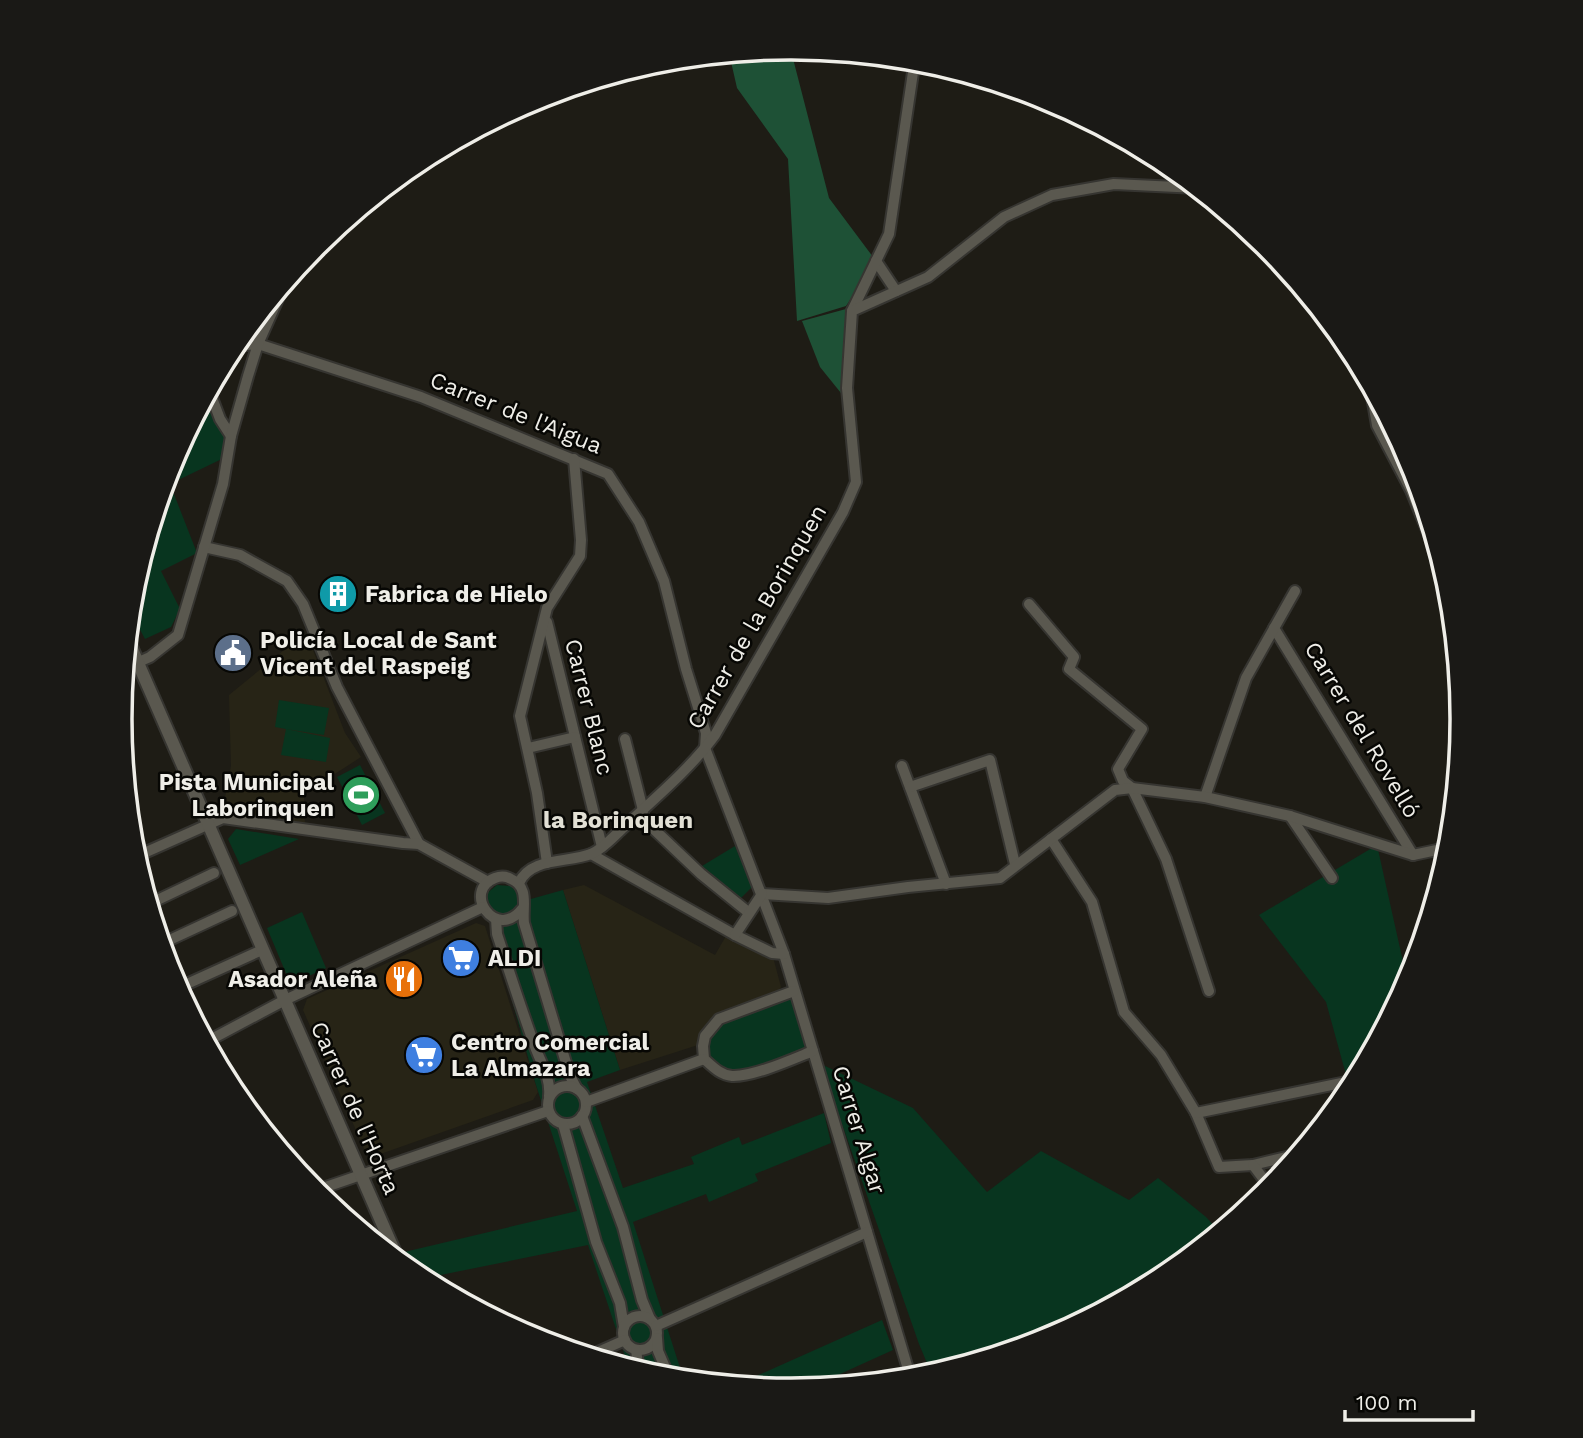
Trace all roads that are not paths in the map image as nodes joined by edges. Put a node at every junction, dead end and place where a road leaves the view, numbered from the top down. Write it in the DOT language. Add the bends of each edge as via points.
graph roads {
  1 [pos="913,71"];
  2 [pos="1181,187"];
  3 [pos="876,261"];
  4 [pos="895,291"];
  5 [pos="852,311"];
  6 [pos="271,314"];
  7 [pos="258,344"];
  8 [pos="249,345"];
  9 [pos="213,402"];
  10 [pos="1376,414"];
  11 [pos="231,436"];
  12 [pos="574,459"];
  13 [pos="1404,474"];
  14 [pos="204,547"];
  15 [pos="1295,591"];
  16 [pos="1029,604"];
  17 [pos="546,618"];
  18 [pos="1274,628"];
  19 [pos="135,657"];
  20 [pos="137,662"];
  21 [pos="575,737"];
  22 [pos="625,739"];
  23 [pos="528,748"];
  24 [pos="705,748"];
  25 [pos="902,766"];
  26 [pos="910,787"];
  27 [pos="1132,788"];
  28 [pos="1205,797"];
  29 [pos="643,810"];
  30 [pos="1290,816"];
  31 [pos="207,825"];
  32 [pos="1051,839"];
  33 [pos="419,844"];
  34 [pos="602,847"];
  35 [pos="1438,849"];
  36 [pos="146,852"];
  37 [pos="591,854"];
  38 [pos="1413,855"];
  39 [pos="547,863"];
  40 [pos="1015,864"];
  41 [pos="214,873"];
  42 [pos="1332,878"];
  43 [pos="488,882"];
  44 [pos="519,883"];
  45 [pos="947,884"];
  46 [pos="762,894"];
  47 [pos="157,900"];
  48 [pos="483,907"];
  49 [pos="522,909"];
  50 [pos="232,911"];
  51 [pos="748,912"];
  52 [pos="496,919"];
  53 [pos="735,935"];
  54 [pos="170,940"];
  55 [pos="262,950"];
  56 [pos="784,954"];
  57 [pos="188,984"];
  58 [pos="794,991"];
  59 [pos="1209,991"];
  60 [pos="285,1000"];
  61 [pos="214,1038"];
  62 [pos="813,1051"];
  63 [pos="704,1059"];
  64 [pos="1341,1083"];
  65 [pos="577,1088"];
  66 [pos="549,1096"];
  67 [pos="586,1102"];
  68 [pos="548,1111"];
  69 [pos="1196,1113"];
  70 [pos="582,1116"];
  71 [pos="563,1124"];
  72 [pos="1283,1158"];
  73 [pos="1254,1165"];
  74 [pos="362,1175"];
  75 [pos="1264,1179"];
  76 [pos="327,1187"];
  77 [pos="867,1231"];
  78 [pos="392,1243"];
  79 [pos="653,1322"];
  80 [pos="624,1327"];
  81 [pos="657,1338"];
  82 [pos="625,1340"];
  83 [pos="602,1350"];
  84 [pos="636,1350"];
  85 [pos="637,1360"];
  86 [pos="664,1366"];
  87 [pos="908,1368"];
  1 -- 3 [label="street" via="889,234"];
  2 -- 4 [label="street" via="1114,184 1052,195 1003,217 928,277"];
  3 -- 4 [label="street"];
  3 -- 5 [label="street"];
  4 -- 5 [label="street"];
  5 -- 24 [label="street, Carrer de la Borinquen" via="847,388 856,482 843,512"];
  6 -- 7 [label="street"];
  7 -- 8 [label="street"];
  7 -- 11 [label="street"];
  7 -- 12 [label="street, Carrer de l'Aigua" via="421,397"];
  9 -- 11 [label="street"];
  10 -- 13 [label="street"];
  11 -- 14 [label="street" via="223,484"];
  12 -- 17 [label="street" via="580,556 547,608"];
  12 -- 24 [label="street, Carrer de l'Aigua" via="608,474 653,551 706,733"];
  14 -- 20 [label="street" via="178,635"];
  14 -- 33 [label="street" via="240,555 287,581 303,604 337,687"];
  15 -- 18 [label="street"];
  16 -- 27 [label="street" via="1074,657 1069,669 1142,729 1118,769"];
  17 -- 21 [label="street, Carrer Blanc"];
  17 -- 23 [label="street" via="520,716"];
  18 -- 28 [label="street" via="1246,678"];
  18 -- 38 [label="street, Carrer del Rovelló"];
  19 -- 20 [label="street, Carrer de l'Horta"];
  20 -- 31 [label="street, Carrer de l'Horta"];
  21 -- 23 [label="street"];
  21 -- 34 [label="street, Carrer Blanc"];
  22 -- 29 [label="street"];
  23 -- 39 [label="street"];
  24 -- 29 [label="street, Carrer de la Borinquen"];
  24 -- 46 [label="street, Carrer de l'Aigua"];
  25 -- 26 [label="street"];
  26 -- 40 [label="street" via="990,760"];
  26 -- 45 [label="street"];
  27 -- 28 [label="street"];
  27 -- 32 [label="street" via="1115,790"];
  27 -- 59 [label="street" via="1166,859"];
  28 -- 30 [label="street"];
  29 -- 34 [label="street, Carrer de la Borinquen"];
  29 -- 51 [label="street" via="642,818"];
  30 -- 38 [label="street"];
  30 -- 42 [label="street"];
  31 -- 33 [label="street" via="223,818"];
  31 -- 36 [label="street"];
  31 -- 55 [label="street, Carrer de l'Horta"];
  32 -- 40 [label="street"];
  32 -- 69 [label="street" via="1093,902 1124,1012 1161,1055"];
  33 -- 43 [label="street"];
  34 -- 37 [label="street, Carrer de la Borinquen"];
  35 -- 38 [label="street"];
  37 -- 39 [label="street, Carrer de la Borinquen"];
  37 -- 53 [label="street"];
  39 -- 44 [label="street, Carrer de la Borinquen" via="530,869"];
  40 -- 45 [label="street" via="1000,878"];
  41 -- 47 [label="street"];
  43 -- 44 [label="street" via="505,877"];
  43 -- 48 [label="street" via="482,893"];
  44 -- 49 [label="street" via="525,900"];
  45 -- 46 [label="street" via="828,898"];
  46 -- 51 [label="street"];
  46 -- 56 [label="street, Carrer Algar"];
  48 -- 52 [label="street"];
  48 -- 60 [label="street"];
  49 -- 52 [label="street" via="515,917"];
  49 -- 65 [label="street"];
  50 -- 54 [label="street"];
  51 -- 53 [label="street"];
  52 -- 66 [label="street" via="497,934 546,1073"];
  53 -- 56 [label="street"];
  55 -- 57 [label="street"];
  55 -- 60 [label="street, Carrer de l'Horta"];
  56 -- 58 [label="street, Carrer Algar"];
  58 -- 62 [label="street, Carrer Algar"];
  58 -- 63 [label="street" via="719,1019 705,1036"];
  60 -- 61 [label="street"];
  60 -- 74 [label="street, Carrer de l'Horta"];
  62 -- 63 [label="street" via="732,1076 718,1072"];
  62 -- 77 [label="street, Carrer Algar"];
  63 -- 67 [label="street"];
  64 -- 69 [label="street"];
  65 -- 66 [label="street" via="558,1088"];
  65 -- 67 [label="street"];
  66 -- 68 [label="street"];
  67 -- 70 [label="street"];
  68 -- 71 [label="street"];
  68 -- 74 [label="street"];
  69 -- 73 [label="street" via="1219,1167"];
  70 -- 71 [label="street"];
  70 -- 79 [label="street"];
  71 -- 80 [label="street"];
  72 -- 73 [label="street"];
  73 -- 75 [label="street"];
  74 -- 76 [label="street"];
  74 -- 78 [label="street, Carrer de l'Horta"];
  77 -- 79 [label="street"];
  77 -- 87 [label="street, Carrer Algar"];
  79 -- 80 [label="street" via="637,1316"];
  79 -- 81 [label="street"];
  80 -- 82 [label="street"];
  81 -- 84 [label="street" via="644,1350"];
  81 -- 86 [label="street"];
  82 -- 83 [label="street"];
  82 -- 84 [label="street"];
  84 -- 85 [label="street"];
}
